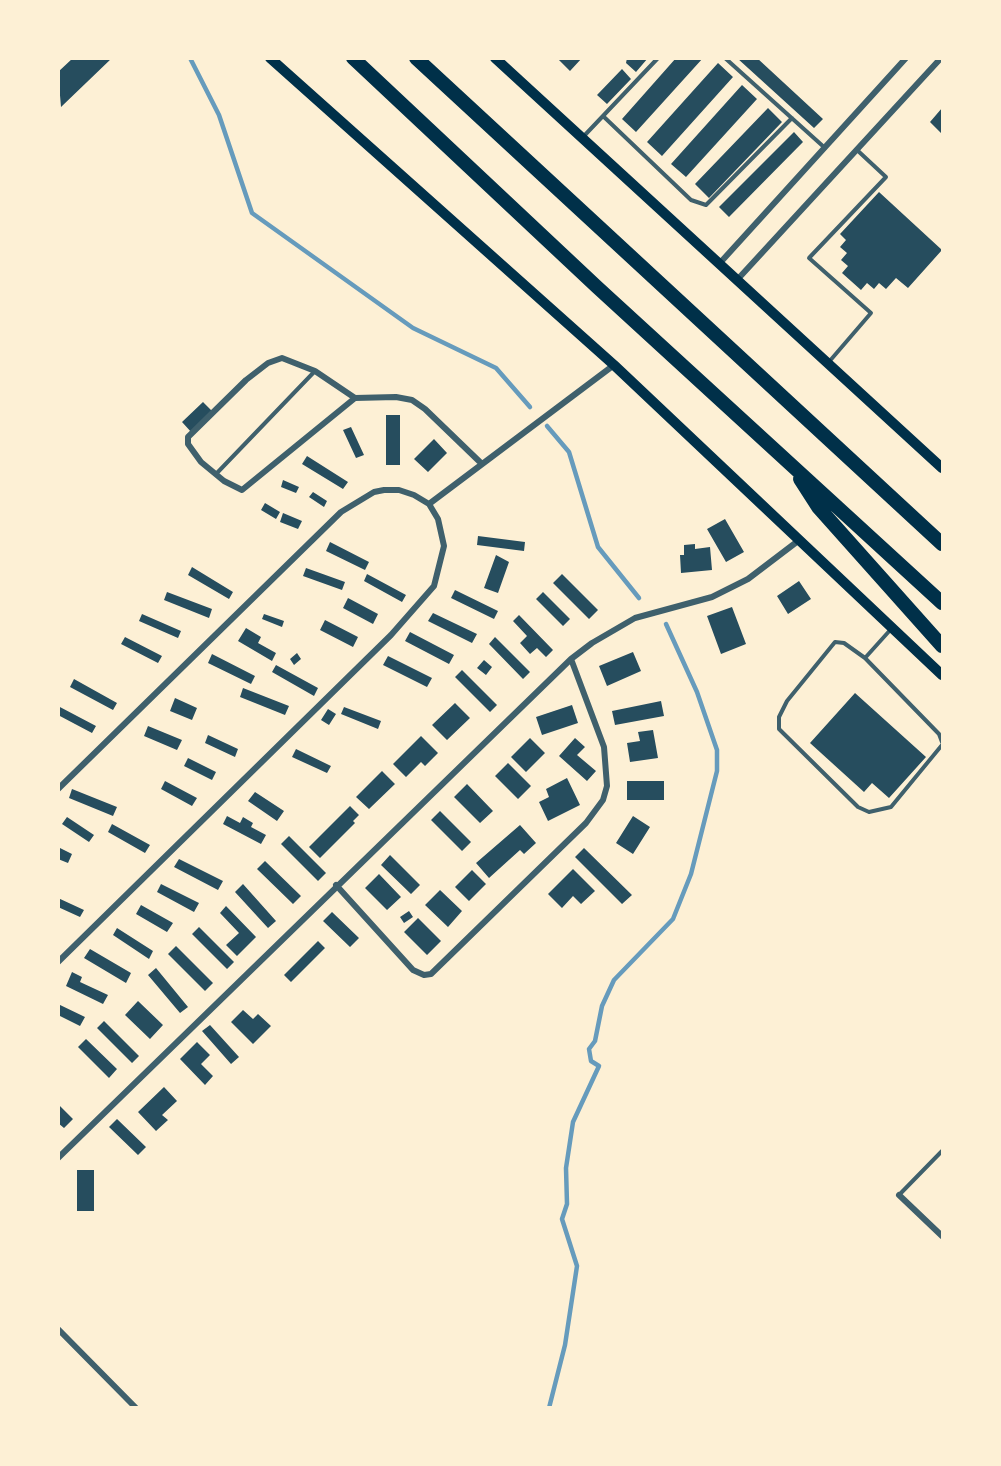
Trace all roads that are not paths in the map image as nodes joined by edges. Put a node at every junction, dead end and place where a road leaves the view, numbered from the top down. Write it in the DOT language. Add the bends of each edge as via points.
graph roads {
  1 [pos="270,58"];
  2 [pos="353,58"];
  3 [pos="416,58"];
  4 [pos="495,58"];
  5 [pos="658,58"];
  6 [pos="725,58"];
  7 [pos="906,58"];
  8 [pos="941,58"];
  9 [pos="603,116"];
  10 [pos="792,118"];
  11 [pos="582,138"];
  12 [pos="825,148"];
  13 [pos="857,150"];
  14 [pos="719,264"];
  15 [pos="736,281"];
  16 [pos="828,364"];
  17 [pos="614,365"];
  18 [pos="315,371"];
  19 [pos="355,398"];
  20 [pos="789,463"];
  21 [pos="482,464"];
  22 [pos="942,468"];
  23 [pos="216,474"];
  24 [pos="429,504"];
  25 [pos="798,541"];
  26 [pos="942,544"];
  27 [pos="942,603"];
  28 [pos="892,628"];
  29 [pos="942,646"];
  30 [pos="571,658"];
  31 [pos="865,658"];
  32 [pos="942,675"];
  33 [pos="942,744"];
  34 [pos="58,789"];
  35 [pos="336,885"];
  36 [pos="58,962"];
  37 [pos="942,1151"];
  38 [pos="58,1158"];
  39 [pos="899,1195"];
  40 [pos="942,1236"];
  41 [pos="58,1329"];
  42 [pos="135,1407"];
  1 -- 17 [label="main road"];
  2 -- 20 [label="highway"];
  3 -- 26 [label="highway"];
  4 -- 11 [label="main road"];
  5 -- 9 [label="lane"];
  6 -- 10 [label="lane"];
  7 -- 12 [label="street"];
  8 -- 13 [label="street"];
  9 -- 10 [label="lane" via="691,200 706,205"];
  9 -- 11 [label="lane"];
  10 -- 12 [label="lane"];
  11 -- 14 [label="main road"];
  12 -- 14 [label="street"];
  13 -- 15 [label="street"];
  13 -- 16 [label="lane" via="886,177 809,258 871,314"];
  14 -- 15 [label="main road"];
  15 -- 16 [label="main road"];
  16 -- 22 [label="main road"];
  17 -- 21 [label="street"];
  17 -- 25 [label="main road"];
  18 -- 19 [label="street"];
  18 -- 23 [label="lane"];
  18 -- 23 [label="street" via="282,358 268,363 188,437 192,450"];
  19 -- 21 [label="street" via="412,400"];
  19 -- 23 [label="street" via="246,489 233,487"];
  20 -- 27 [label="highway"];
  20 -- 29 [label="highway" via="818,507"];
  21 -- 24 [label="street"];
  24 -- 34 [label="street" via="399,490 384,490 341,512"];
  24 -- 36 [label="street" via="438,519 444,546 435,586 391,635"];
  25 -- 28 [label="main road"];
  25 -- 30 [label="street" via="748,579 712,597 635,618"];
  28 -- 31 [label="lane"];
  28 -- 32 [label="main road"];
  30 -- 35 [label="street"];
  30 -- 35 [label="street" via="604,747 607,786 603,800 586,823 536,873 431,974 424,975 413,970"];
  31 -- 33 [label="lane" via="939,734"];
  31 -- 33 [label="lane" via="844,643 835,642 787,702 779,717 779,729 858,807 869,812 891,807"];
  35 -- 38 [label="street"];
  37 -- 39 [label="lane"];
  39 -- 40 [label="street"];
  41 -- 42 [label="street"];
}
